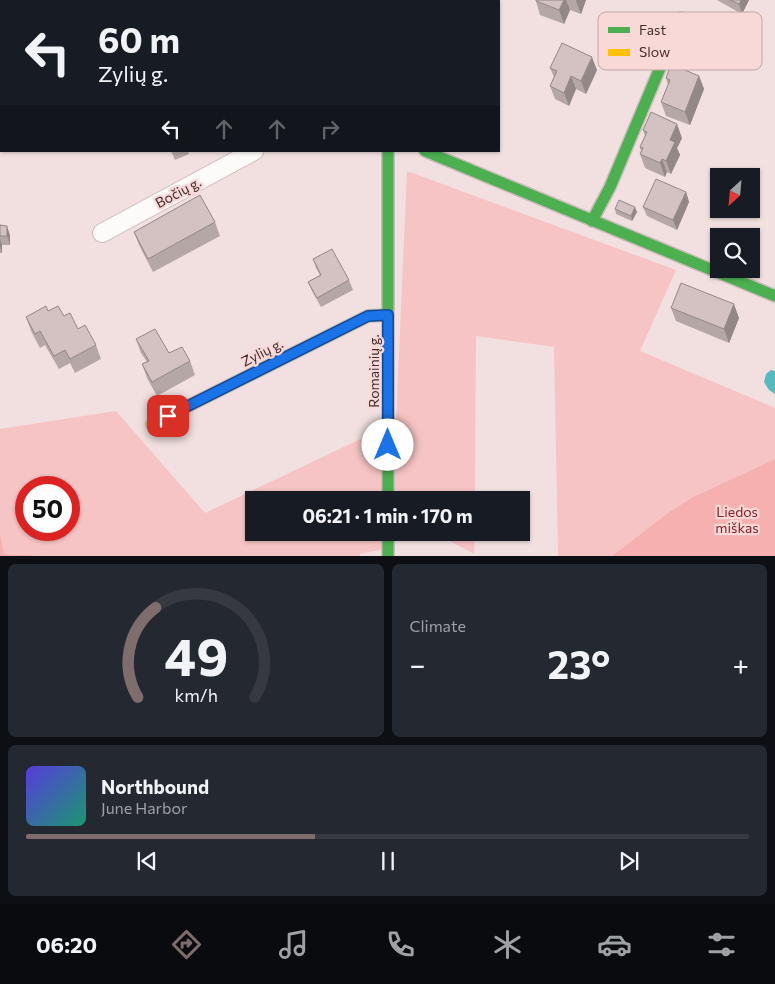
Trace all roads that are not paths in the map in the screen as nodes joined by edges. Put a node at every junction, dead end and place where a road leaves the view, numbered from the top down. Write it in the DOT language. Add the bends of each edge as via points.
graph roads {
  1 [pos="659,70"];
  2 [pos="252,152"];
  3 [pos="388,152"];
  4 [pos="427,152"];
  5 [pos="592,221"];
  6 [pos="102,232"];
  7 [pos="775,296"];
  8 [pos="388,315"];
  9 [pos="152,424"];
  10 [pos="388,491"];
  11 [pos="388,541"];
  12 [pos="388,556"];
  1 -- 5 [label="street" via="610,187"];
  2 -- 6 [label="street, Bočių g."];
  3 -- 8 [label="street, Romainių g."];
  4 -- 5 [label="street"];
  5 -- 7 [label="street"];
  8 -- 9 [label="street, Zylių g." via="368,316"];
  8 -- 10 [label="street, Romainių g."];
  11 -- 12 [label="street"];
}
